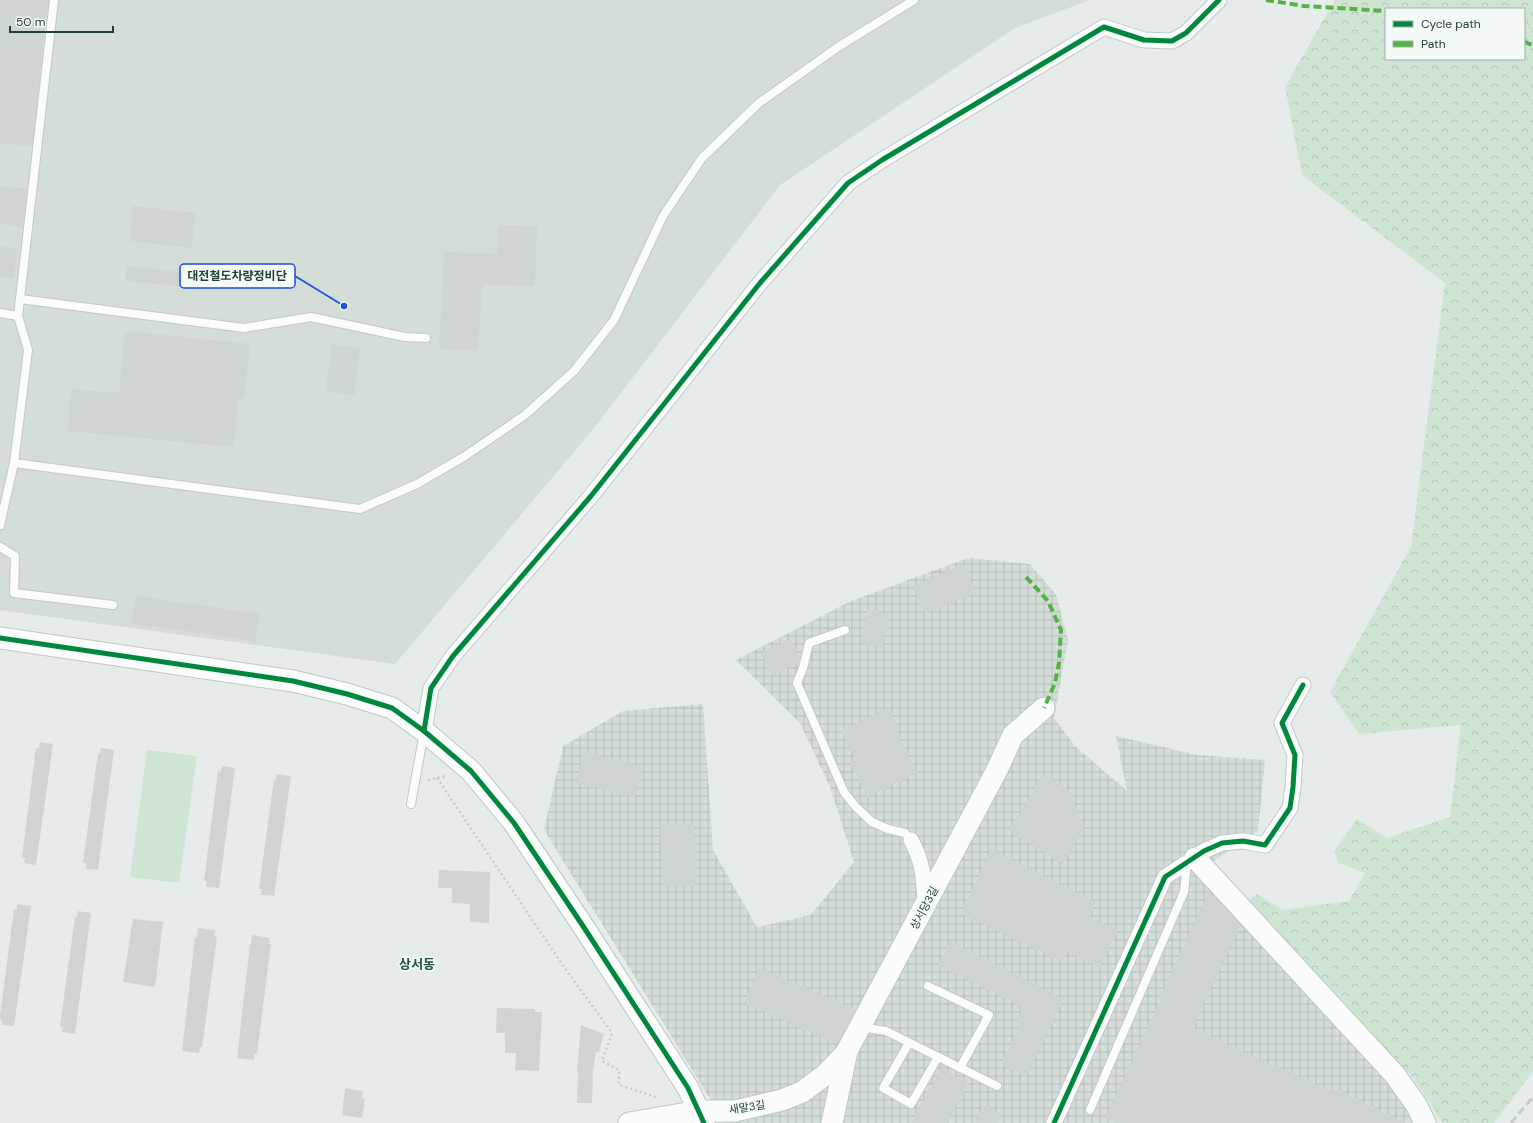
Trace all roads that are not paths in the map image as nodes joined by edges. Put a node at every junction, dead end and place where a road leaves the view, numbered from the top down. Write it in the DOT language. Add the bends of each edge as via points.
graph roads {
  1 [pos="54,0"];
  2 [pos="914,0"];
  3 [pos="1219,0"];
  4 [pos="20,299"];
  5 [pos="0,313"];
  6 [pos="18,316"];
  7 [pos="426,338"];
  8 [pos="14,463"];
  9 [pos="0,525"];
  10 [pos="0,547"];
  11 [pos="113,605"];
  12 [pos="845,630"];
  13 [pos="0,638"];
  14 [pos="1303,685"];
  15 [pos="1044,708"];
  16 [pos="424,731"];
  17 [pos="411,804"];
  18 [pos="911,840"];
  19 [pos="1191,860"];
  20 [pos="925,905"];
  21 [pos="928,986"];
  22 [pos="860,1026"];
  23 [pos="909,1043"];
  24 [pos="847,1051"];
  25 [pos="938,1057"];
  26 [pos="960,1068"];
  27 [pos="997,1086"];
  28 [pos="1090,1110"];
  29 [pos="702,1117"];
  30 [pos="629,1123"];
  31 [pos="832,1123"];
  32 [pos="1054,1123"];
  33 [pos="1425,1123"];
  1 -- 4 [label="lane"];
  2 -- 8 [label="lane" via="838,47 759,103 702,158 663,216 614,320 574,371 525,415 465,456 417,484 360,509"];
  3 -- 16 [label="street" via="1186,33 1172,41 1144,40 1104,27 848,183 760,284 591,496 454,656 431,688"];
  4 -- 6 [label="lane"];
  4 -- 7 [label="lane" via="244,328 311,317 405,337"];
  5 -- 6 [label="lane"];
  6 -- 8 [label="lane" via="28,350"];
  8 -- 9 [label="lane"];
  10 -- 11 [label="lane" via="16,556 14,593"];
  12 -- 18 [label="lane" via="809,643 797,683 844,792 872,822 905,833"];
  13 -- 16 [label="street" via="292,681 390,707"];
  14 -- 19 [label="street" via="1282,723 1295,755 1290,808 1265,845 1243,841 1222,843"];
  15 -- 20 [label="street, 상서당3길" via="1013,735"];
  16 -- 17 [label="lane"];
  16 -- 29 [label="street" via="471,771 514,823 688,1088"];
  18 -- 20 [label="street" via="924,872"];
  19 -- 28 [label="lane" via="1184,892"];
  19 -- 32 [label="street" via="1165,876"];
  19 -- 33 [label="street" via="1395,1075 1418,1106"];
  20 -- 22 [label="street, 상서당3길"];
  21 -- 26 [label="lane" via="989,1015"];
  22 -- 23 [label="lane" via="886,1031"];
  22 -- 24 [label="street, 상서당3길"];
  23 -- 25 [label="lane"];
  23 -- 25 [label="lane" via="883,1088 911,1104"];
  24 -- 29 [label="street, 새말3길" via="825,1075 796,1095 776,1102"];
  24 -- 31 [label="street, 상서당3길"];
  25 -- 26 [label="lane"];
  26 -- 27 [label="lane"];
  29 -- 30 [label="street, 새말3길"];
}
